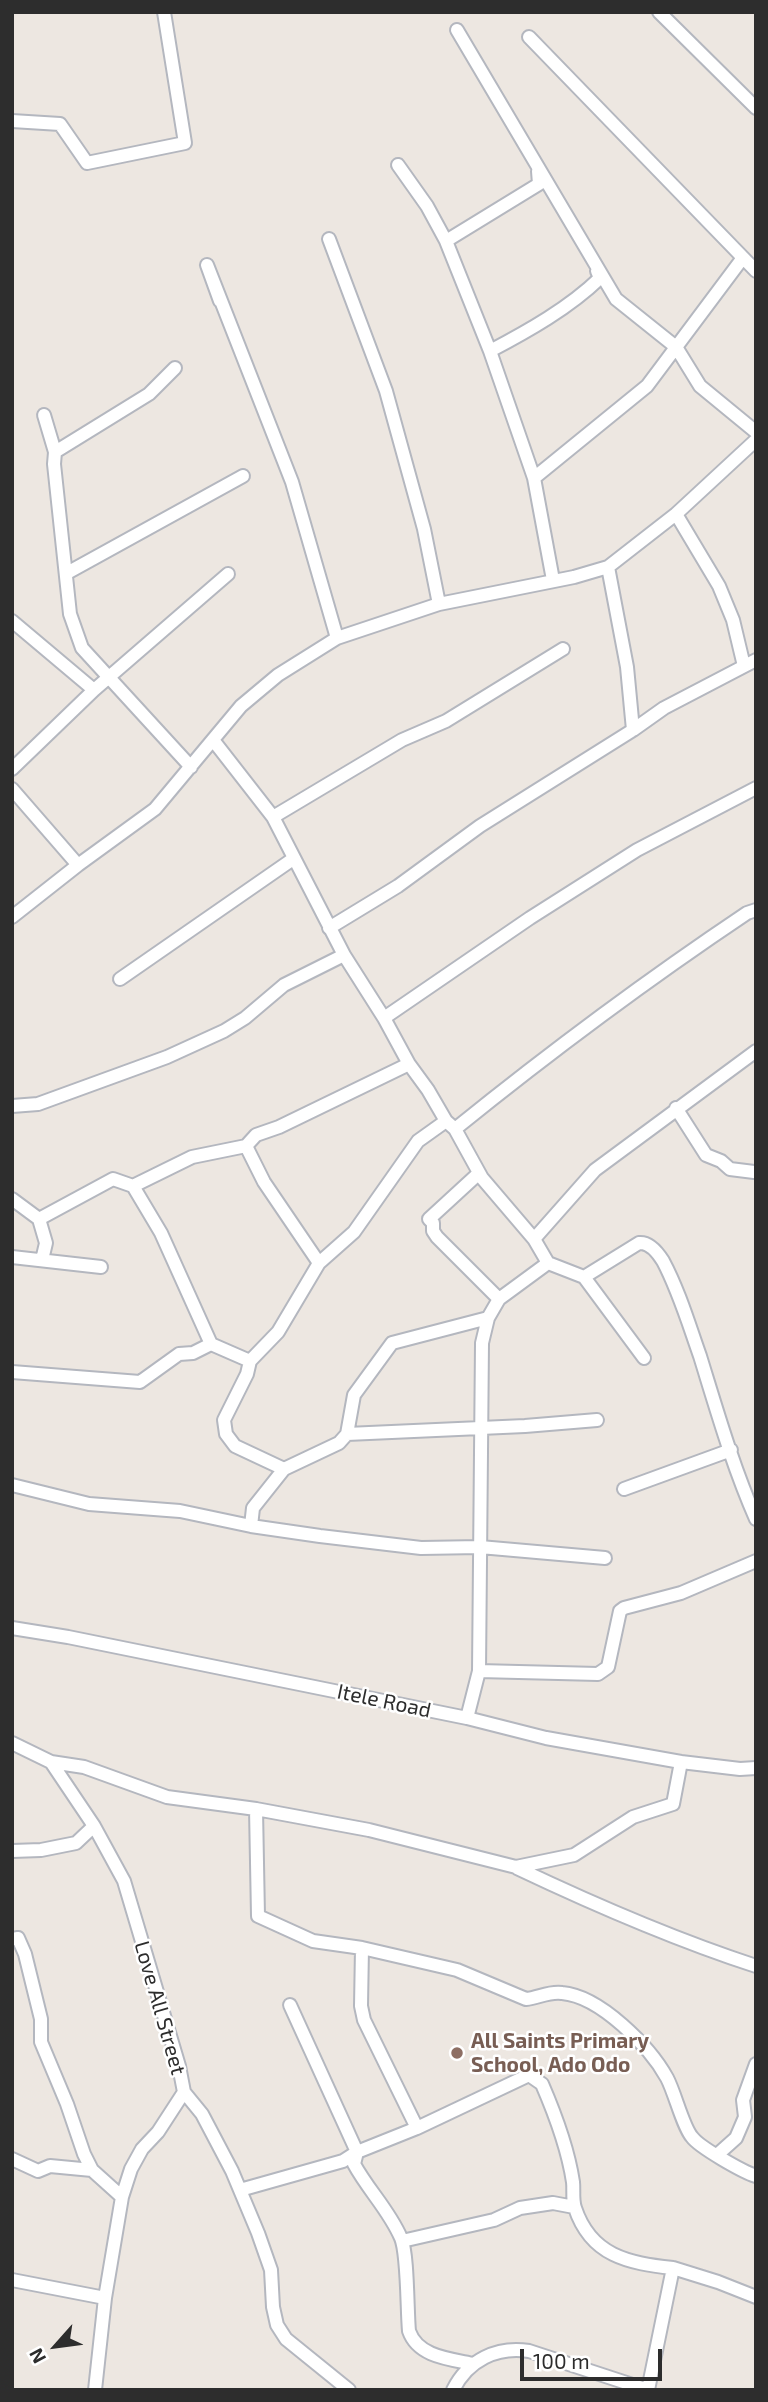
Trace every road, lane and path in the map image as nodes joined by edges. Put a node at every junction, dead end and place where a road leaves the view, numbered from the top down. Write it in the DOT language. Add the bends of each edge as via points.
graph roads {
  1 [pos="164,12"];
  2 [pos="659,12"];
  3 [pos="457,30"];
  4 [pos="529,37"];
  5 [pos="756,108"];
  6 [pos="12,121"];
  7 [pos="398,165"];
  8 [pos="538,170"];
  9 [pos="329,239"];
  10 [pos="446,241"];
  11 [pos="742,259"];
  12 [pos="595,265"];
  13 [pos="756,271"];
  14 [pos="220,301"];
  15 [pos="676,347"];
  16 [pos="490,351"];
  17 [pos="175,368"];
  18 [pos="44,415"];
  19 [pos="756,432"];
  20 [pos="756,440"];
  21 [pos="55,452"];
  22 [pos="243,476"];
  23 [pos="534,478"];
  24 [pos="676,514"];
  25 [pos="608,567"];
  26 [pos="67,573"];
  27 [pos="228,574"];
  28 [pos="553,580"];
  29 [pos="439,604"];
  30 [pos="12,621"];
  31 [pos="337,638"];
  32 [pos="563,649"];
  33 [pos="750,663"];
  34 [pos="110,675"];
  35 [pos="94,690"];
  36 [pos="633,730"];
  37 [pos="213,740"];
  38 [pos="191,767"];
  39 [pos="12,769"];
  40 [pos="756,788"];
  41 [pos="12,789"];
  42 [pos="273,817"];
  43 [pos="293,859"];
  44 [pos="78,865"];
  45 [pos="756,910"];
  46 [pos="12,917"];
  47 [pos="329,928"];
  48 [pos="344,955"];
  49 [pos="120,979"];
  50 [pos="384,1018"];
  51 [pos="756,1051"];
  52 [pos="409,1064"];
  53 [pos="12,1106"];
  54 [pos="676,1108"];
  55 [pos="451,1125"];
  56 [pos="246,1146"];
  57 [pos="755,1174"];
  58 [pos="482,1178"];
  59 [pos="133,1186"];
  60 [pos="12,1199"];
  61 [pos="39,1219"];
  62 [pos="534,1239"];
  63 [pos="12,1257"];
  64 [pos="42,1259"];
  65 [pos="319,1263"];
  66 [pos="548,1263"];
  67 [pos="101,1268"];
  68 [pos="584,1278"];
  69 [pos="499,1299"];
  70 [pos="488,1318"];
  71 [pos="211,1344"];
  72 [pos="644,1358"];
  73 [pos="250,1361"];
  74 [pos="12,1372"];
  75 [pos="597,1420"];
  76 [pos="483,1428"];
  77 [pos="347,1434"];
  78 [pos="732,1450"];
  79 [pos="284,1469"];
  80 [pos="12,1485"];
  81 [pos="624,1489"];
  82 [pos="756,1519"];
  83 [pos="251,1526"];
  84 [pos="480,1547"];
  85 [pos="605,1558"];
  86 [pos="756,1560"];
  87 [pos="12,1628"];
  88 [pos="480,1671"];
  89 [pos="467,1718"];
  90 [pos="12,1743"];
  91 [pos="51,1762"];
  92 [pos="681,1762"];
  93 [pos="756,1768"];
  94 [pos="256,1809"];
  95 [pos="94,1826"];
  96 [pos="12,1851"];
  97 [pos="516,1867"];
  98 [pos="12,1939"];
  99 [pos="362,1948"];
  100 [pos="756,1966"];
  101 [pos="289,2005"];
  102 [pos="756,2064"];
  103 [pos="184,2092"];
  104 [pos="417,2128"];
  105 [pos="357,2152"];
  106 [pos="84,2154"];
  107 [pos="716,2155"];
  108 [pos="12,2159"];
  109 [pos="75,2170"];
  110 [pos="92,2170"];
  111 [pos="756,2176"];
  112 [pos="240,2190"];
  113 [pos="122,2197"];
  114 [pos="574,2207"];
  115 [pos="402,2241"];
  116 [pos="673,2268"];
  117 [pos="12,2280"];
  118 [pos="756,2297"];
  119 [pos="104,2298"];
  120 [pos="474,2364"];
  121 [pos="95,2390"];
  122 [pos="349,2390"];
  123 [pos="453,2390"];
  124 [pos="648,2390"];
  1 -- 6 [label="street" via="185,143 87,163 60,124"];
  2 -- 5 [label="street"];
  3 -- 8 [label="street"];
  4 -- 11 [label="street"];
  7 -- 10 [label="street"];
  8 -- 10 [label="street" via="539,184"];
  8 -- 12 [label="street"];
  9 -- 29 [label="street" via="386,391 424,529"];
  10 -- 16 [label="street"];
  11 -- 13 [label="street"];
  11 -- 15 [label="street"];
  12 -- 15 [label="street" via="616,299"];
  12 -- 16 [label="street" via="600,278 590,288"];
  14 -- 31 [label="street" via="207,265 292,481"];
  15 -- 19 [label="street" via="700,386"];
  15 -- 23 [label="street" via="647,386"];
  16 -- 23 [label="street"];
  17 -- 21 [label="street" via="149,394"];
  18 -- 21 [label="street"];
  20 -- 24 [label="street"];
  21 -- 26 [label="street"];
  22 -- 26 [label="street"];
  23 -- 28 [label="street"];
  24 -- 25 [label="street"];
  24 -- 33 [label="street" via="719,586"];
  25 -- 28 [label="street"];
  25 -- 36 [label="street" via="627,667"];
  26 -- 34 [label="street" via="70,614 82,648"];
  27 -- 34 [label="street"];
  28 -- 29 [label="street"];
  29 -- 31 [label="street"];
  30 -- 35 [label="street"];
  31 -- 37 [label="street" via="278,675 242,706"];
  32 -- 42 [label="street" via="446,721 402,740"];
  33 -- 36 [label="street" via="664,708"];
  34 -- 35 [label="street"];
  34 -- 38 [label="street"];
  35 -- 39 [label="street"];
  36 -- 47 [label="street"];
  37 -- 38 [label="street"];
  37 -- 42 [label="street"];
  38 -- 44 [label="street" via="155,809"];
  40 -- 50 [label="street" via="637,850"];
  41 -- 44 [label="street"];
  42 -- 43 [label="street"];
  43 -- 47 [label="street"];
  43 -- 49 [label="street"];
  44 -- 46 [label="street"];
  45 -- 55 [label="street" via="684,955"];
  47 -- 48 [label="street"];
  48 -- 50 [label="street"];
  48 -- 53 [label="street" via="284,985 224,1031 167,1057 38,1104"];
  50 -- 52 [label="street"];
  51 -- 54 [label="street"];
  52 -- 55 [label="street"];
  52 -- 56 [label="street" via="256,1135"];
  54 -- 57 [label="street" via="706,1155 730,1170"];
  54 -- 62 [label="street" via="595,1170"];
  55 -- 58 [label="street"];
  55 -- 65 [label="street" via="418,1141 355,1232"];
  56 -- 59 [label="street" via="192,1157"];
  56 -- 65 [label="street" via="264,1182"];
  58 -- 62 [label="street"];
  58 -- 69 [label="street" via="478,1174 429,1219 437,1237"];
  59 -- 61 [label="street" via="113,1179"];
  59 -- 71 [label="street" via="161,1233"];
  60 -- 61 [label="street"];
  61 -- 64 [label="street" via="47,1243"];
  62 -- 66 [label="street"];
  63 -- 64 [label="street"];
  64 -- 67 [label="street"];
  65 -- 73 [label="street" via="278,1332"];
  66 -- 68 [label="street"];
  66 -- 69 [label="street"];
  68 -- 72 [label="street"];
  68 -- 78 [label="street" via="639,1243 651,1247 662,1259 687,1317"];
  69 -- 70 [label="street"];
  70 -- 76 [label="street" via="482,1343"];
  70 -- 77 [label="street" via="392,1343 354,1395"];
  71 -- 73 [label="street"];
  71 -- 74 [label="street" via="179,1354 140,1382"];
  73 -- 79 [label="street" via="224,1420 226,1434 235,1447"];
  75 -- 76 [label="street"];
  76 -- 77 [label="street"];
  76 -- 84 [label="street"];
  77 -- 79 [label="street" via="339,1443"];
  78 -- 81 [label="street"];
  78 -- 82 [label="street"];
  79 -- 83 [label="street" via="253,1508"];
  80 -- 83 [label="street" via="89,1504 180,1511"];
  83 -- 84 [label="street" via="421,1548"];
  84 -- 85 [label="street"];
  84 -- 88 [label="street"];
  86 -- 88 [label="street" via="681,1593 624,1608 604,1672"];
  87 -- 89 [label="street, Itele Road"];
  88 -- 89 [label="street"];
  89 -- 92 [label="street, Itele Road" via="546,1738"];
  90 -- 91 [label="street"];
  91 -- 94 [label="street" via="84,1767 167,1797"];
  91 -- 95 [label="street, Love All Street"];
  92 -- 93 [label="street, Itele Road"];
  92 -- 97 [label="street" via="673,1804 634,1817 574,1855"];
  94 -- 97 [label="street" via="369,1830"];
  94 -- 99 [label="street" via="258,1916 313,1941"];
  95 -- 96 [label="street" via="76,1843"];
  95 -- 103 [label="street, Love All Street" via="124,1881"];
  97 -- 100 [label="street" via="606,1910"];
  98 -- 106 [label="street" via="18,1937 25,1954 41,2019 41,2042"];
  99 -- 104 [label="street" via="364,2020"];
  99 -- 107 [label="street" via="457,1970 526,1999 565,1993 619,2020 667,2077 692,2137"];
  101 -- 105 [label="street"];
  102 -- 107 [label="street" via="736,2138"];
  103 -- 112 [label="street, Love All Street" via="202,2114"];
  103 -- 113 [label="street" via="142,2149"];
  104 -- 105 [label="street"];
  104 -- 114 [label="street" via="528,2076 542,2084 548,2098 569,2163"];
  105 -- 112 [label="street" via="343,2161"];
  105 -- 115 [label="street" via="354,2164"];
  106 -- 109 [label="street"];
  106 -- 110 [label="street"];
  107 -- 111 [label="street"];
  108 -- 109 [label="street" via="38,2171 50,2166"];
  109 -- 110 [label="street"];
  110 -- 113 [label="street"];
  112 -- 122 [label="street, Love All Street" via="271,2270 277,2325 286,2339"];
  113 -- 119 [label="street"];
  114 -- 115 [label="street" via="552,2203 520,2208 494,2220"];
  114 -- 116 [label="street" via="589,2238 599,2246 637,2264"];
  115 -- 120 [label="street" via="412,2341 433,2355"];
  116 -- 118 [label="street"];
  116 -- 124 [label="street"];
  117 -- 119 [label="street"];
  119 -- 121 [label="street"];
  120 -- 123 [label="street"];
  120 -- 124 [label="street" via="511,2348"];
}
